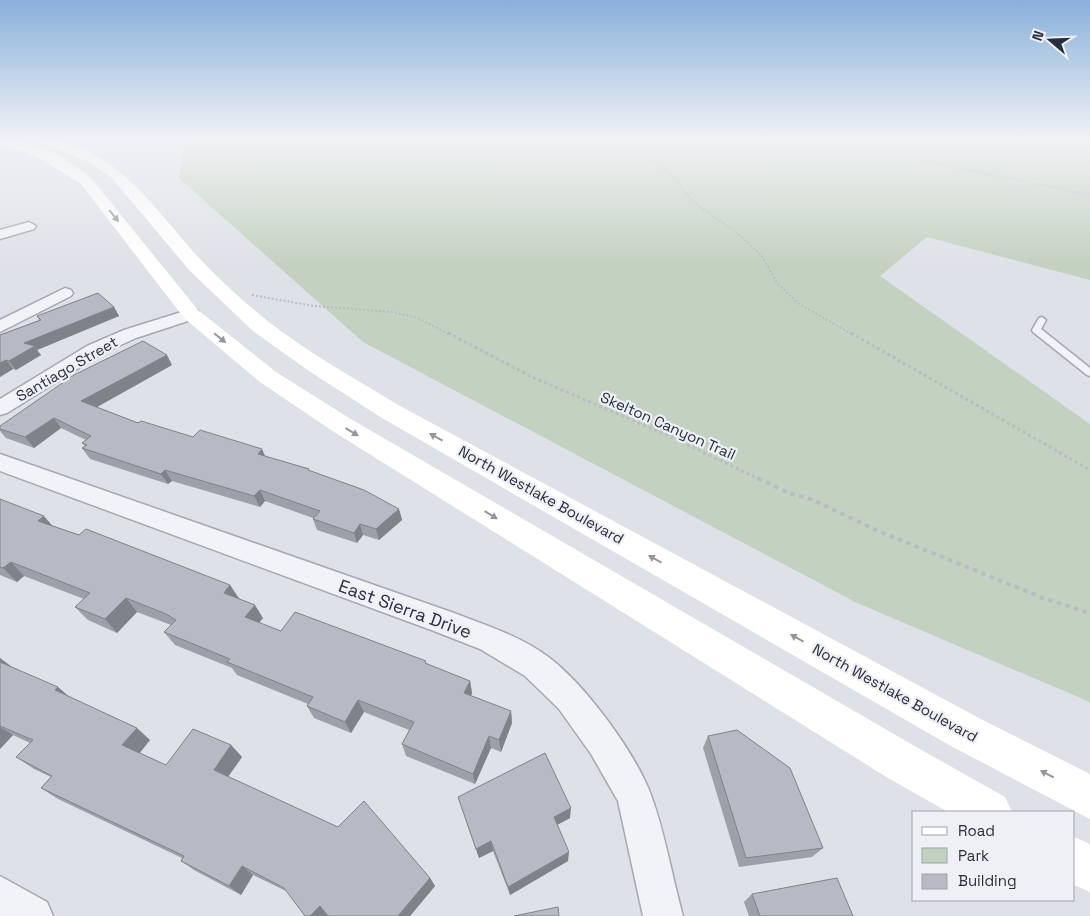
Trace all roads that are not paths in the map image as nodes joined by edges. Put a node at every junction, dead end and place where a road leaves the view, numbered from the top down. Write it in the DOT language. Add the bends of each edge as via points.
graph roads {
  1 [pos="86,181"];
  2 [pos="122,181"];
  3 [pos="30,226"];
  4 [pos="0,235"];
  5 [pos="65,293"];
  6 [pos="191,314"];
  7 [pos="1042,320"];
  8 [pos="0,327"];
  9 [pos="1090,373"];
  10 [pos="0,408"];
  11 [pos="0,462"];
  12 [pos="1090,797"];
  13 [pos="988,811"];
  14 [pos="1075,861"];
  15 [pos="1090,869"];
  16 [pos="0,896"];
  17 [pos="33,916"];
  18 [pos="663,916"];
  1 -- 6 [label="main road, one-way"];
  12 -- 2 [label="main road, North Westlake Boulevard, one-way" via="963,731 391,412 317,366 261,326 197,268"];
  3 -- 4 [label="street"];
  5 -- 8 [label="street"];
  6 -- 10 [label="street, Santiago Street" via="94,350"];
  6 -- 13 [label="main road, one-way" via="268,377 340,424 903,764"];
  7 -- 9 [label="lane" via="1036,330"];
  11 -- 18 [label="street, East Sierra Drive" via="444,622 490,640 536,666 570,698 602,742 634,796"];
  14 -- 15 [label="main road"];
  16 -- 17 [label="street"];
}
